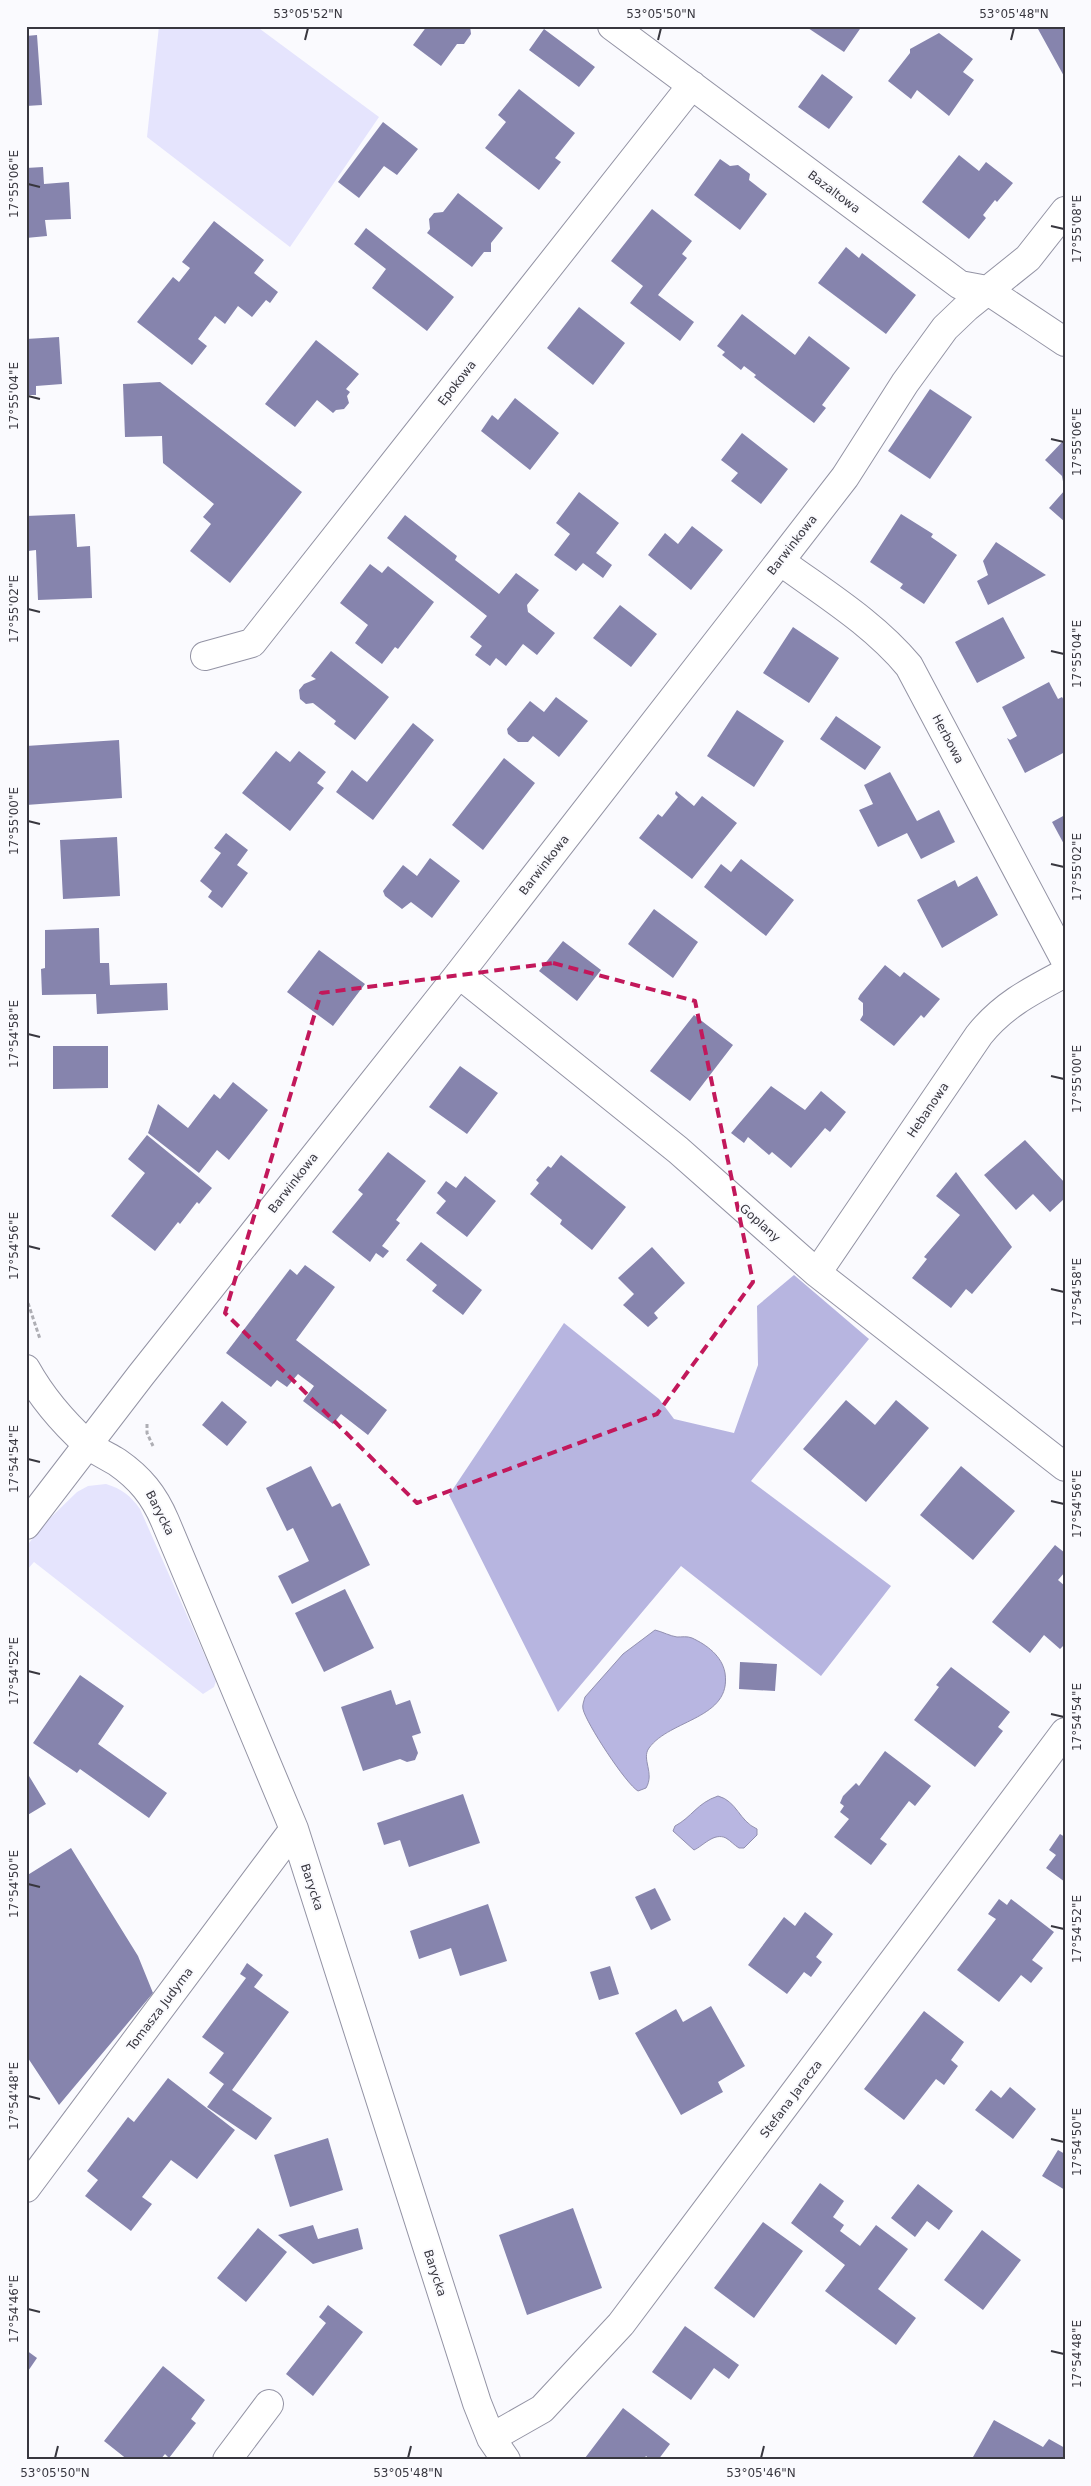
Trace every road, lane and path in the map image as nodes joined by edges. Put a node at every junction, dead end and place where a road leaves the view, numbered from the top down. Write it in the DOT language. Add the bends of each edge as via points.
graph roads {
  1 [pos="612,26"];
  2 [pos="692,85"];
  3 [pos="1065,211"];
  4 [pos="987,290"];
  5 [pos="1065,342"];
  6 [pos="780,562"];
  7 [pos="205,656"];
  8 [pos="1065,960"];
  9 [pos="1065,973"];
  10 [pos="459,974"];
  11 [pos="817,1273"];
  12 [pos="26,1297"];
  13 [pos="43,1347"];
  14 [pos="26,1368"];
  15 [pos="88,1445"];
  16 [pos="1065,1467"];
  17 [pos="26,1525"];
  18 [pos="1065,1732"];
  19 [pos="294,1829"];
  20 [pos="26,2188"];
  21 [pos="268,2404"];
  22 [pos="498,2449"];
  23 [pos="227,2460"];
  1 -- 2 [label="street, Bazaltowa"];
  2 -- 4 [label="street, Bazaltowa" via="960,285"];
  2 -- 7 [label="street, Epokowa" via="252,643"];
  3 -- 4 [label="street, Barwinkowa" via="1028,258"];
  4 -- 5 [label="street, Bazaltowa"];
  4 -- 6 [label="street, Barwinkowa" via="945,328 905,383 845,477"];
  6 -- 8 [label="street, Herbowa" via="868,625 892,645 909,666"];
  6 -- 10 [label="street, Barwinkowa"];
  9 -- 11 [label="street, Hebanowa" via="994,1017"];
  10 -- 11 [label="street, Goplany" via="678,1150"];
  10 -- 15 [label="street, Barwinkowa"];
  11 -- 16 [label="street, Goplany"];
  12 -- 13 [label="path"];
  14 -- 15 [label="street, Barycka" via="34,1383"];
  15 -- 17 [label="street, Barwinkowa"];
  15 -- 19 [label="street, Barycka" via="117,1462 156,1500"];
  18 -- 22 [label="street, Stefana Jaracza" via="622,2324 542,2409"];
  19 -- 20 [label="street, Tomasza Judyma"];
  19 -- 22 [label="street, Barycka" via="460,2353 477,2403"];
  21 -- 23 [label="street"];
}
